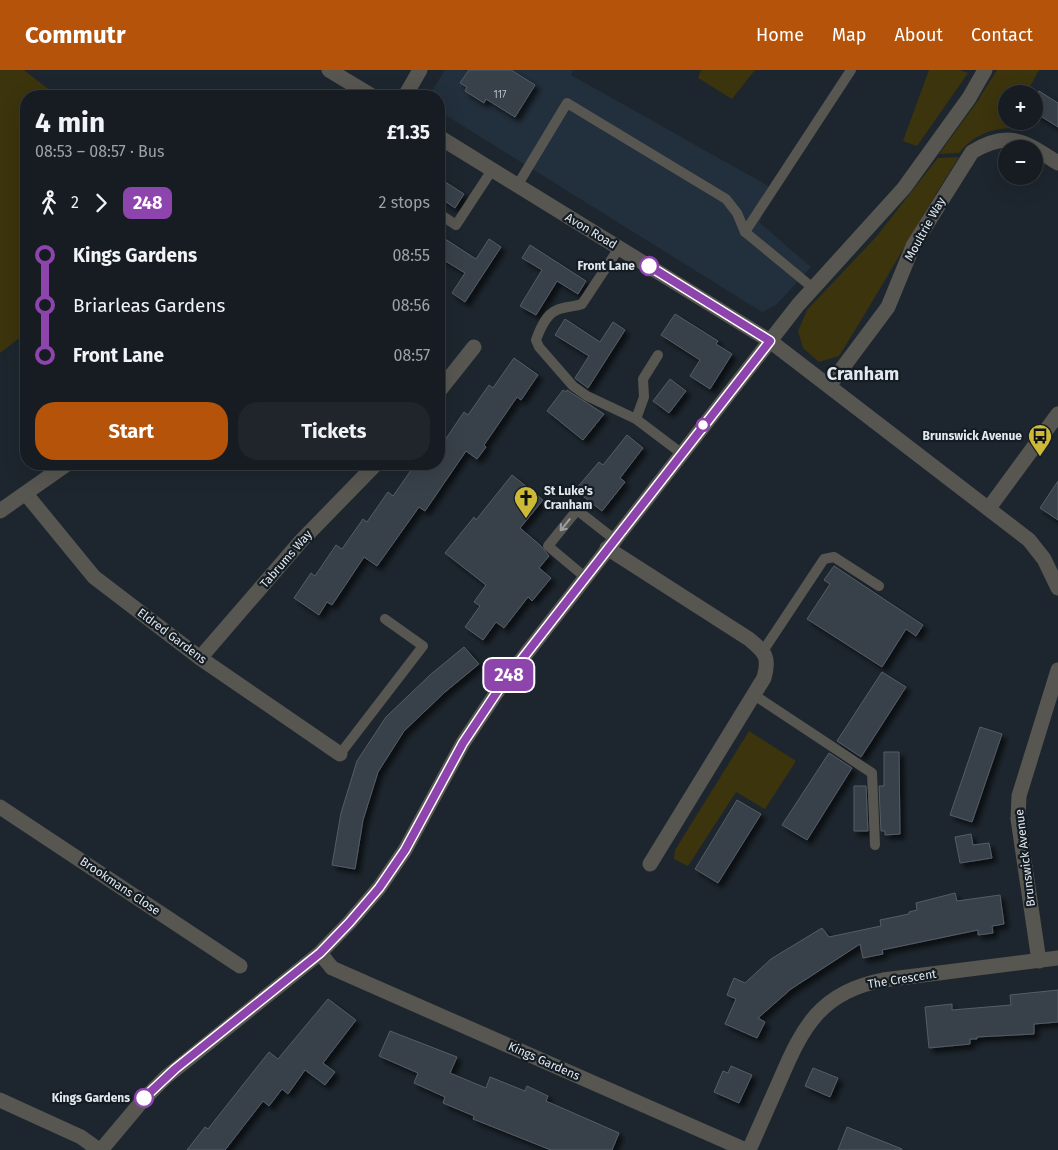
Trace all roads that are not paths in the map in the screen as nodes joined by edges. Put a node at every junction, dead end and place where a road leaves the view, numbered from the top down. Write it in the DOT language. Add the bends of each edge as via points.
graph roads {
  1 [pos="329,70"];
  2 [pos="420,70"];
  3 [pos="851,70"];
  4 [pos="985,70"];
  5 [pos="362,90"];
  6 [pos="408,90"];
  7 [pos="445,141"];
  8 [pos="1058,163"];
  9 [pos="492,170"];
  10 [pos="517,186"];
  11 [pos="445,218"];
  12 [pos="745,232"];
  13 [pos="619,248"];
  14 [pos="813,288"];
  15 [pos="770,341"];
  16 [pos="474,347"];
  17 [pos="658,355"];
  18 [pos="445,383"];
  19 [pos="829,386"];
  20 [pos="1058,414"];
  21 [pos="636,419"];
  22 [pos="681,453"];
  23 [pos="59,470"];
  24 [pos="370,470"];
  25 [pos="26,494"];
  26 [pos="989,508"];
  27 [pos="0,511"];
  28 [pos="611,544"];
  29 [pos="586,576"];
  30 [pos="879,586"];
  31 [pos="1058,588"];
  32 [pos="385,619"];
  33 [pos="763,650"];
  34 [pos="200,658"];
  35 [pos="1058,670"];
  36 [pos="754,695"];
  37 [pos="1053,702"];
  38 [pos="340,754"];
  39 [pos="0,806"];
  40 [pos="875,845"];
  41 [pos="650,864"];
  42 [pos="320,953"];
  43 [pos="1058,958"];
  44 [pos="1039,961"];
  45 [pos="240,966"];
  46 [pos="0,1100"];
  47 [pos="100,1150"];
  48 [pos="748,1150"];
  1 -- 5 [label="street"];
  2 -- 6 [label="street"];
  3 -- 12 [label="lane"];
  4 -- 14 [label="street" via="969,98 904,188"];
  7 -- 9 [label="street, Avon Road"];
  8 -- 19 [label="street, Moultrie Way" via="1025,143 1007,138 972,152 913,246 888,307"];
  9 -- 10 [label="street, Avon Road"];
  9 -- 11 [label="lane" via="456,225"];
  10 -- 12 [label="lane" via="567,103 726,199 737,213"];
  10 -- 13 [label="street, Avon Road"];
  12 -- 14 [label="lane"];
  13 -- 15 [label="street, Avon Road"];
  13 -- 21 [label="lane" via="582,304 558,309 550,315 536,340 573,386"];
  14 -- 15 [label="street"];
  15 -- 19 [label="street"];
  15 -- 22 [label="street"];
  16 -- 18 [label="street"];
  17 -- 21 [label="lane" via="642,379 644,397"];
  19 -- 26 [label="street"];
  20 -- 26 [label="street"];
  21 -- 22 [label="lane"];
  22 -- 28 [label="street"];
  23 -- 25 [label="street"];
  24 -- 34 [label="street, Tabrums Way" via="301,541"];
  25 -- 27 [label="street"];
  25 -- 34 [label="street, Eldred Gardens" via="94,577"];
  26 -- 31 [label="street" via="1029,540 1044,559"];
  28 -- 29 [label="street"];
  28 -- 29 [label="lane, one-way" via="577,510 548,546"];
  28 -- 33 [label="street"];
  29 -- 42 [label="street" via="501,686 463,743 405,850 379,888"];
  30 -- 33 [label="lane" via="834,557 824,559"];
  32 -- 38 [label="lane" via="423,646"];
  33 -- 36 [label="street" via="768,664"];
  34 -- 38 [label="street, Eldred Gardens"];
  35 -- 37 [label="street, Brunswick Avenue"];
  36 -- 40 [label="lane" via="872,773"];
  36 -- 41 [label="street"];
  37 -- 44 [label="street, Brunswick Avenue" via="1019,796 1018,819"];
  39 -- 45 [label="street, Brookmans Close"];
  42 -- 47 [label="street" via="166,1077"];
  42 -- 48 [label="street, Kings Gardens" via="332,968"];
  43 -- 44 [label="street, The Crescent"];
  44 -- 48 [label="street, The Crescent" via="883,980 843,993 826,1005 796,1042"];
  46 -- 47 [label="street" via="81,1137"];
}
